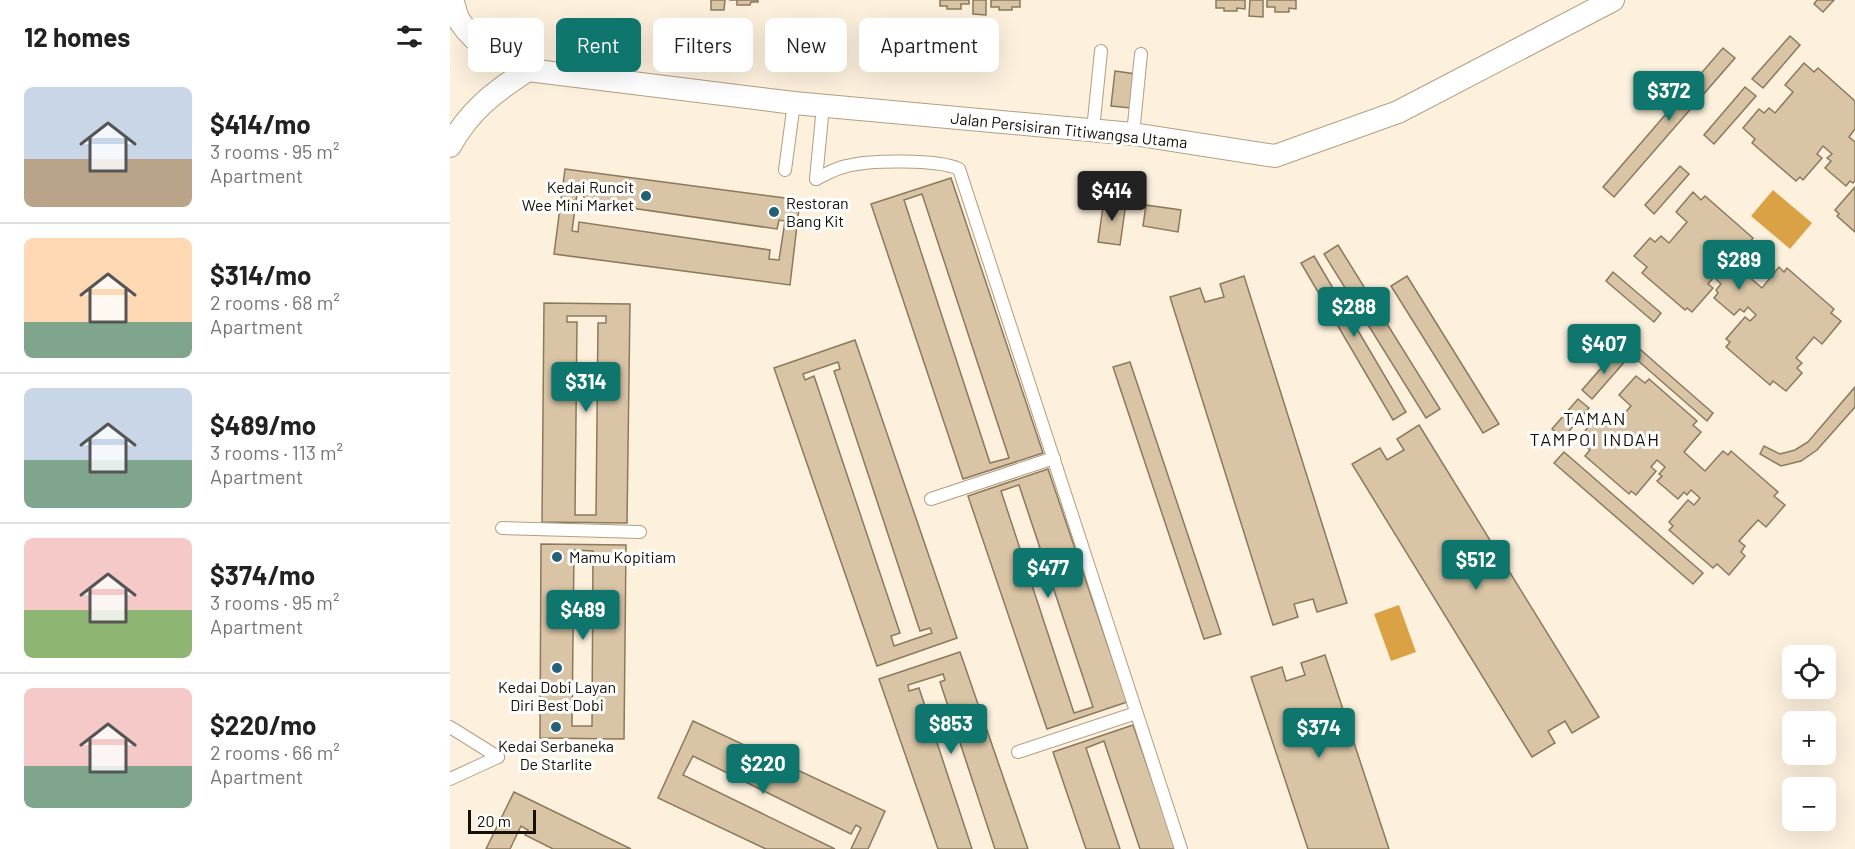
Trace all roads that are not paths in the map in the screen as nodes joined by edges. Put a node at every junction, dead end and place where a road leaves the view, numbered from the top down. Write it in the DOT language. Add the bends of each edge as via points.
graph roads {
  1 [pos="452,0"];
  2 [pos="1613,0"];
  3 [pos="468,30"];
  4 [pos="1101,51"];
  5 [pos="1141,54"];
  6 [pos="525,72"];
  7 [pos="544,72"];
  8 [pos="794,103"];
  9 [pos="823,105"];
  10 [pos="1093,130"];
  11 [pos="1133,134"];
  12 [pos="450,146"];
  13 [pos="785,170"];
  14 [pos="1054,458"];
  15 [pos="931,499"];
  16 [pos="502,528"];
  17 [pos="640,532"];
  18 [pos="1137,713"];
  19 [pos="450,727"];
  20 [pos="1018,752"];
  21 [pos="450,779"];
  22 [pos="1181,849"];
  1 -- 3 [label="street, Jalan Persisiran Titiwangsa Utama" via="460,22"];
  2 -- 11 [label="street, Jalan Persisiran Titiwangsa Utama" via="1398,112 1275,156"];
  4 -- 10 [label="lane"];
  5 -- 11 [label="lane"];
  6 -- 12 [label="street" via="475,109"];
  7 -- 8 [label="street, Jalan Persisiran Titiwangsa Utama"];
  8 -- 9 [label="street, Jalan Persisiran Titiwangsa Utama"];
  8 -- 13 [label="lane"];
  9 -- 10 [label="street, Jalan Persisiran Titiwangsa Utama"];
  9 -- 14 [label="lane" via="816,179 832,170 866,162 940,163 959,169"];
  10 -- 11 [label="street, Jalan Persisiran Titiwangsa Utama"];
  14 -- 15 [label="lane"];
  14 -- 18 [label="lane"];
  16 -- 17 [label="lane"];
  18 -- 20 [label="lane"];
  18 -- 22 [label="lane"];
  19 -- 21 [label="lane" via="498,757"];
}
